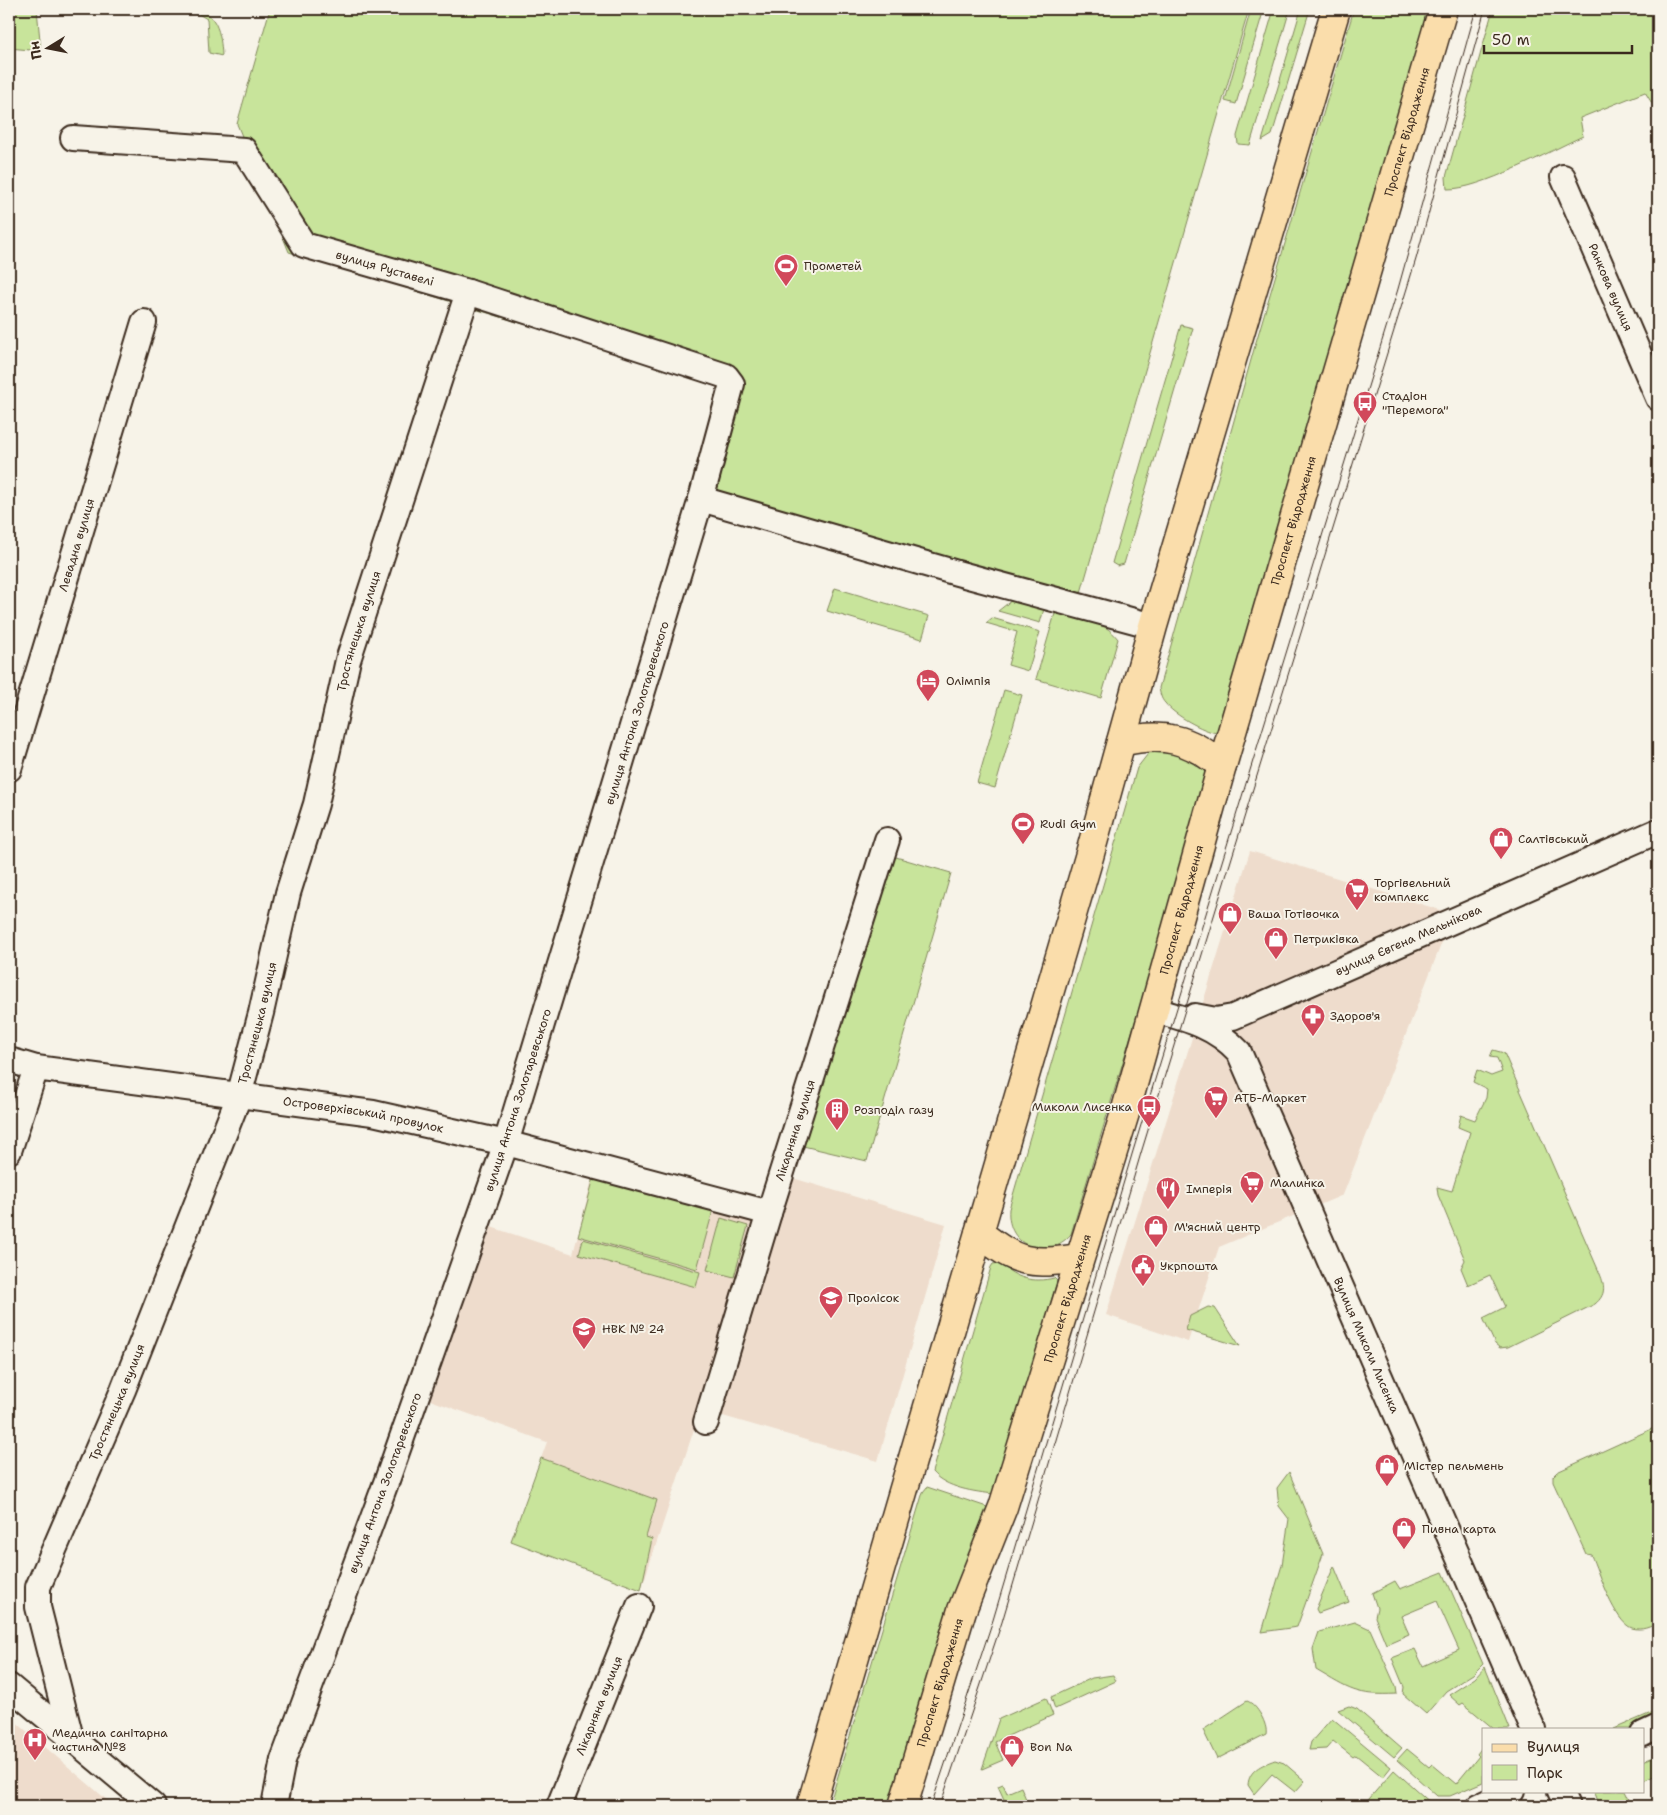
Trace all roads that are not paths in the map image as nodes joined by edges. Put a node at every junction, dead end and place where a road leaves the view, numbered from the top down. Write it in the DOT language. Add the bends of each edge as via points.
graph roads {
  1 [pos="1336,9"];
  2 [pos="1443,9"];
  3 [pos="72,138"];
  4 [pos="1563,177"];
  5 [pos="468,292"];
  6 [pos="144,322"];
  7 [pos="732,384"];
  8 [pos="1658,398"];
  9 [pos="702,499"];
  10 [pos="1154,626"];
  11 [pos="1121,742"];
  12 [pos="1222,766"];
  13 [pos="9,769"];
  14 [pos="1658,831"];
  15 [pos="887,840"];
  16 [pos="1154,1010"];
  17 [pos="1251,1010"];
  18 [pos="1239,1052"];
  19 [pos="9,1060"];
  20 [pos="36,1068"];
  21 [pos="239,1096"];
  22 [pos="506,1143"];
  23 [pos="9,1150"];
  24 [pos="769,1213"];
  25 [pos="980,1233"];
  26 [pos="1079,1258"];
  27 [pos="706,1422"];
  28 [pos="639,1606"];
  29 [pos="9,1686"];
  30 [pos="1658,1727"];
  31 [pos="1533,1728"];
  32 [pos="1644,1734"];
  33 [pos="71,1738"];
  34 [pos="1510,1792"];
  35 [pos="1560,1792"];
  36 [pos="154,1806"];
  37 [pos="274,1806"];
  38 [pos="559,1806"];
  39 [pos="811,1806"];
  40 [pos="903,1806"];
  41 [pos="1479,1806"];
  42 [pos="1567,1806"];
  1 -- 10 [label="main road"];
  2 -- 12 [label="main road, Проспект Відродження"];
  3 -- 5 [label="street, вулиця Руставелі" via="244,150 304,245"];
  4 -- 8 [label="street, Ранкова вулиця"];
  5 -- 7 [label="street, вулиця Руставелі" via="726,376"];
  5 -- 21 [label="street, Тростянецька вулиця" via="348,660 316,804 288,893"];
  6 -- 13 [label="street, Левадна вулиця"];
  7 -- 9 [label="street, вулиця Антона Золотаревського"];
  9 -- 10 [label="street"];
  9 -- 22 [label="street, вулиця Антона Золотаревського"];
  10 -- 11 [label="main road"];
  11 -- 12 [label="main road" via="1156,736 1172,738 1192,744"];
  11 -- 25 [label="main road"];
  12 -- 16 [label="main road, Проспект Відродження"];
  14 -- 17 [label="street, вулиця Євгена Мельнікова"];
  15 -- 24 [label="street, Лікарняна вулиця"];
  16 -- 17 [label="street, вулиця Євгена Мельнікова" via="1216,1020"];
  16 -- 18 [label="street, Вулиця Миколи Лисенка" via="1214,1030"];
  16 -- 26 [label="main road, Проспект Відродження"];
  17 -- 18 [label="street"];
  18 -- 31 [label="street, Вулиця Миколи Лисенка"];
  19 -- 20 [label="street, Островерхівський провулок"];
  20 -- 21 [label="street, Островерхівський провулок"];
  20 -- 23 [label="street"];
  21 -- 22 [label="street, Островерхівський провулок" via="373,1113"];
  21 -- 33 [label="street, Тростянецька вулиця" via="123,1390 38,1587 38,1607"];
  22 -- 24 [label="street, Островерхівський провулок"];
  22 -- 37 [label="street, вулиця Антона Золотаревського" via="380,1499 283,1760"];
  24 -- 27 [label="street, Лікарняна вулиця"];
  25 -- 26 [label="main road" via="1016,1259 1054,1262"];
  25 -- 39 [label="main road"];
  26 -- 40 [label="main road, Проспект Відродження" via="1003,1506 962,1610"];
  28 -- 38 [label="street, Лікарняна вулиця"];
  29 -- 33 [label="street"];
  30 -- 32 [label="street"];
  33 -- 36 [label="street"];
  34 -- 41 [label="street"];
  35 -- 42 [label="street"];
}
